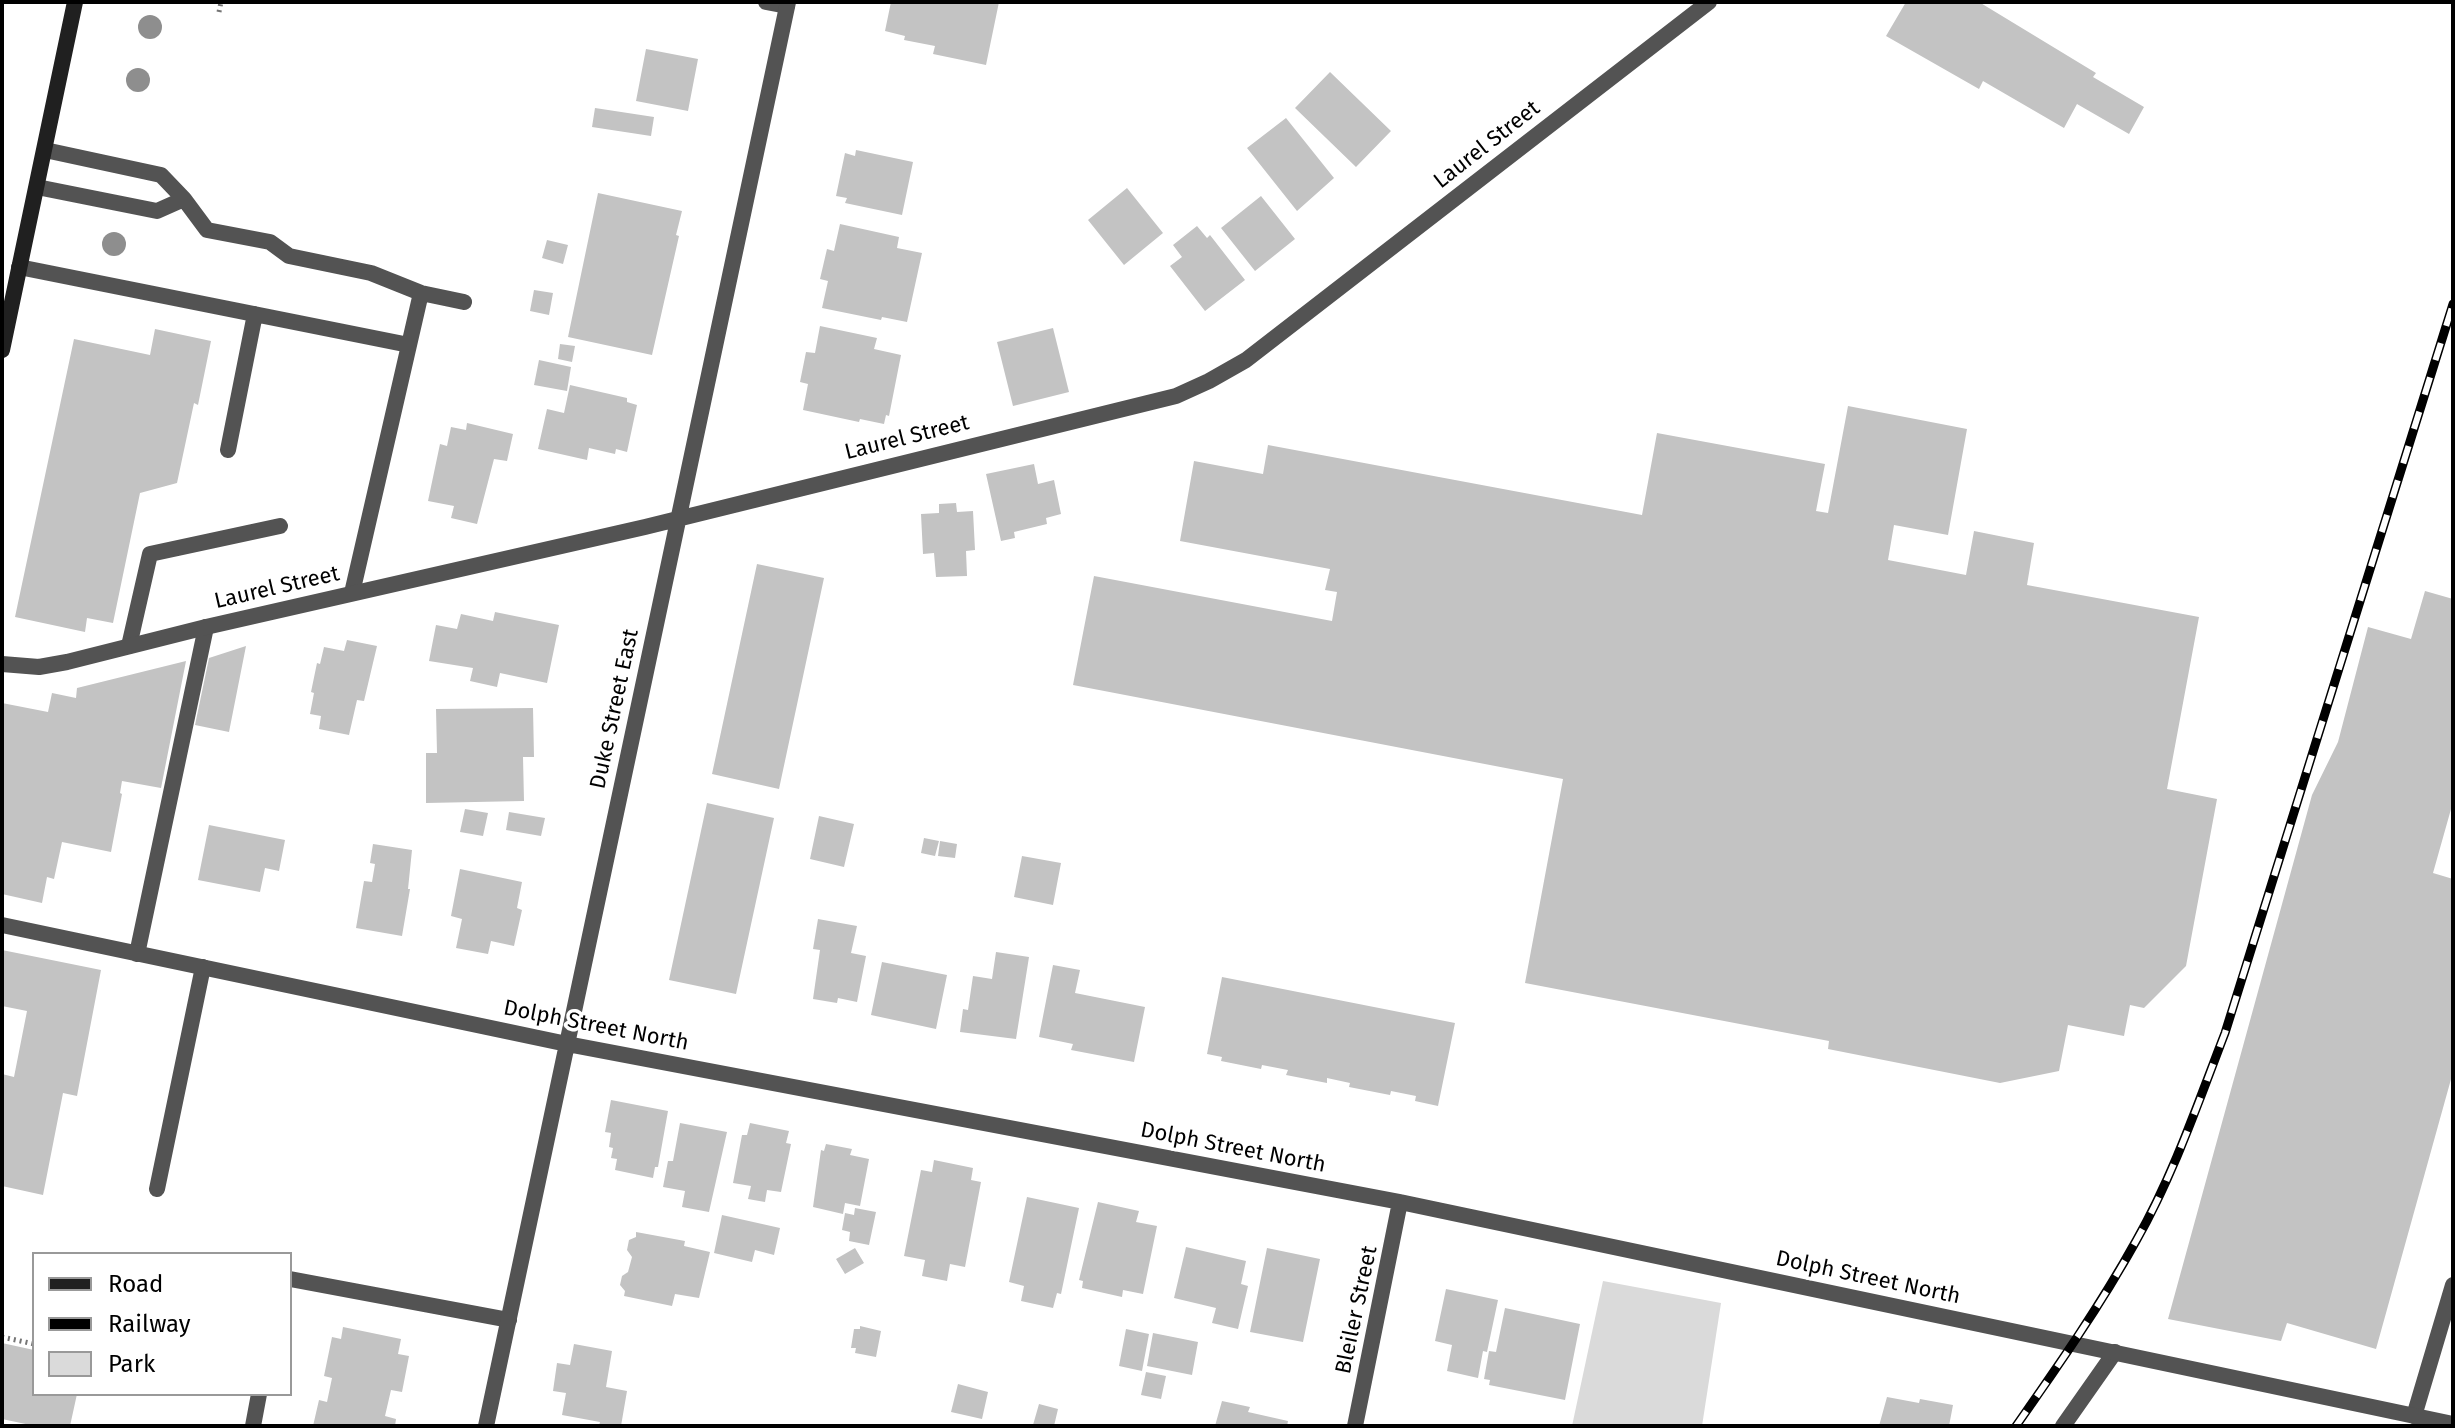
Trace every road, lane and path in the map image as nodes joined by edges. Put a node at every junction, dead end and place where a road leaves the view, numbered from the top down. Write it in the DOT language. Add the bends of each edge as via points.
graph roads {
  1 [pos="75,2"];
  2 [pos="221,2"];
  3 [pos="766,2"];
  4 [pos="1709,2"];
  5 [pos="788,4"];
  6 [pos="219,12"];
  7 [pos="45,150"];
  8 [pos="37,187"];
  9 [pos="184,199"];
  10 [pos="19,267"];
  11 [pos="421,293"];
  12 [pos="464,302"];
  13 [pos="255,314"];
  14 [pos="409,345"];
  15 [pos="2,350"];
  16 [pos="228,450"];
  17 [pos="677,518"];
  18 [pos="280,526"];
  19 [pos="352,593"];
  20 [pos="206,627"];
  21 [pos="129,646"];
  22 [pos="2,664"];
  23 [pos="2,925"];
  24 [pos="137,954"];
  25 [pos="203,967"];
  26 [pos="567,1044"];
  27 [pos="157,1189"];
  28 [pos="1400,1202"];
  29 [pos="292,1279"];
  30 [pos="2453,1285"];
  31 [pos="509,1320"];
  32 [pos="2,1337"];
  33 [pos="32,1344"];
  34 [pos="2115,1352"];
  35 [pos="259,1396"];
  36 [pos="2414,1416"];
  37 [pos="2453,1424"];
  38 [pos="253,1426"];
  39 [pos="486,1426"];
  40 [pos="1355,1426"];
  41 [pos="2063,1426"];
  1 -- 7 [label="main road"];
  2 -- 6 [label="path"];
  3 -- 5 [label="street"];
  4 -- 17 [label="street, Laurel Street" via="1246,360 1209,381 1176,396"];
  5 -- 17 [label="street, Duke Street East"];
  7 -- 8 [label="main road"];
  7 -- 9 [label="street" via="161,175"];
  8 -- 9 [label="street" via="157,211"];
  8 -- 10 [label="main road"];
  9 -- 11 [label="street" via="207,230 270,242 289,256 371,273"];
  10 -- 13 [label="street"];
  10 -- 15 [label="main road"];
  11 -- 12 [label="street"];
  11 -- 14 [label="street"];
  13 -- 14 [label="street"];
  13 -- 16 [label="street"];
  14 -- 19 [label="street"];
  17 -- 19 [label="street, Laurel Street"];
  17 -- 26 [label="street, Duke Street East"];
  18 -- 21 [label="street" via="150,554"];
  19 -- 20 [label="street, Laurel Street"];
  20 -- 21 [label="street, Laurel Street"];
  20 -- 24 [label="street"];
  21 -- 22 [label="street, Laurel Street" via="39,667"];
  23 -- 24 [label="street, Dolph Street North"];
  24 -- 25 [label="street, Dolph Street North"];
  25 -- 26 [label="street, Dolph Street North"];
  25 -- 27 [label="street"];
  26 -- 28 [label="street, Dolph Street North"];
  26 -- 31 [label="street, Duke Street East"];
  28 -- 34 [label="street, Dolph Street North"];
  28 -- 40 [label="street, Bleiler Street"];
  29 -- 31 [label="street"];
  30 -- 36 [label="street"];
  31 -- 39 [label="street, Duke Street East"];
  32 -- 33 [label="path"];
  34 -- 36 [label="street, Dolph Street North"];
  34 -- 41 [label="street"];
  35 -- 38 [label="street"];
  36 -- 37 [label="street, Dolph Street North"];
}
